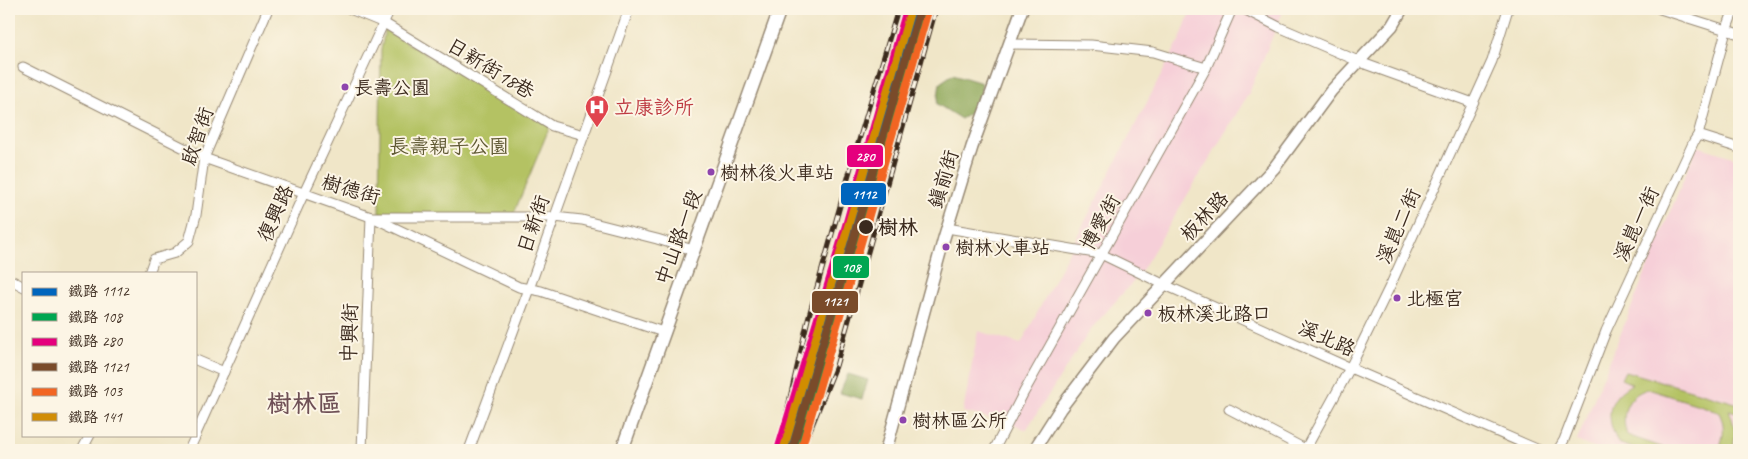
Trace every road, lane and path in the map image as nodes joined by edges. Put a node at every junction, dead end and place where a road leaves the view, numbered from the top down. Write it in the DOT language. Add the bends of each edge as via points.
graph roads {
  1 [pos="268,9"];
  2 [pos="350,9"];
  3 [pos="390,9"];
  4 [pos="629,9"];
  5 [pos="780,9"];
  6 [pos="1022,9"];
  7 [pos="1232,9"];
  8 [pos="1244,9"];
  9 [pos="1402,9"];
  10 [pos="1508,9"];
  11 [pos="1660,9"];
  12 [pos="1734,9"];
  13 [pos="384,23"];
  14 [pos="1726,31"];
  15 [pos="1739,34"];
  16 [pos="1010,44"];
  17 [pos="1359,62"];
  18 [pos="23,67"];
  19 [pos="1206,68"];
  20 [pos="1473,103"];
  21 [pos="584,135"];
  22 [pos="1698,135"];
  23 [pos="1739,148"];
  24 [pos="204,158"];
  25 [pos="304,193"];
  26 [pos="371,217"];
  27 [pos="554,217"];
  28 [pos="947,228"];
  29 [pos="693,250"];
  30 [pos="1101,254"];
  31 [pos="148,272"];
  32 [pos="9,279"];
  33 [pos="1165,285"];
  34 [pos="22,286"];
  35 [pos="529,289"];
  36 [pos="663,332"];
  37 [pos="198,361"];
  38 [pos="1350,368"];
  39 [pos="224,372"];
  40 [pos="1229,409"];
  41 [pos="198,430"];
  42 [pos="89,436"];
  43 [pos="195,436"];
  44 [pos="82,450"];
  45 [pos="189,450"];
  46 [pos="362,450"];
  47 [pos="469,450"];
  48 [pos="622,450"];
  49 [pos="886,450"];
  50 [pos="994,450"];
  51 [pos="1034,450"];
  52 [pos="1306,450"];
  53 [pos="1539,450"];
  54 [pos="1558,450"];
  1 -- 24 [label="street, 啟智街"];
  2 -- 13 [label="street, 日新街18巷"];
  3 -- 13 [label="street, 復興路"];
  4 -- 21 [label="street, 日新街"];
  5 -- 29 [label="main road, 中山路一段"];
  6 -- 16 [label="street, 鎮前街"];
  7 -- 19 [label="street, 博愛街"];
  8 -- 17 [label="street"];
  9 -- 17 [label="street, 板林路" via="1392,26"];
  10 -- 20 [label="street, 溪崑二街" via="1492,61"];
  11 -- 14 [label="street"];
  12 -- 14 [label="street, 溪崑一街"];
  13 -- 21 [label="street, 日新街18巷" via="552,126"];
  13 -- 25 [label="street, 復興路"];
  14 -- 15 [label="street"];
  14 -- 22 [label="street, 溪崑一街"];
  16 -- 19 [label="street" via="1091,45 1144,51"];
  16 -- 28 [label="street, 鎮前街"];
  17 -- 20 [label="street"];
  17 -- 33 [label="street, 板林路" via="1331,91 1274,168"];
  18 -- 24 [label="street, 樹德街"];
  19 -- 30 [label="street, 博愛街"];
  20 -- 38 [label="street, 溪崑二街"];
  21 -- 27 [label="street, 日新街"];
  22 -- 23 [label="street"];
  22 -- 54 [label="street, 溪崑一街" via="1606,331"];
  24 -- 25 [label="street, 樹德街"];
  24 -- 31 [label="street, 啟智街" via="189,241 175,252 154,259"];
  25 -- 26 [label="street, 樹德街"];
  25 -- 39 [label="street, 復興路"];
  26 -- 27 [label="street, 樹德街"];
  26 -- 35 [label="street" via="518,287"];
  26 -- 46 [label="street, 中興街"];
  27 -- 29 [label="street, 樹德街" via="582,220"];
  27 -- 35 [label="street, 日新街"];
  28 -- 30 [label="street, 溪北路"];
  28 -- 49 [label="street, 鎮前街"];
  29 -- 36 [label="main road, 中山路一段"];
  30 -- 33 [label="street, 溪北路"];
  30 -- 50 [label="street, 博愛街"];
  32 -- 34 [label="street"];
  33 -- 38 [label="street, 溪北路"];
  33 -- 51 [label="street, 板林路" via="1114,338 1060,409"];
  35 -- 36 [label="street"];
  35 -- 47 [label="street, 日新街"];
  36 -- 48 [label="main road, 中山路一段"];
  37 -- 39 [label="street"];
  38 -- 52 [label="street, 溪崑二街"];
  38 -- 53 [label="street, 溪北路"];
  39 -- 41 [label="street, 復興路"];
  40 -- 52 [label="street"];
  42 -- 44 [label="street"];
  43 -- 45 [label="street, 復興路"];
}
